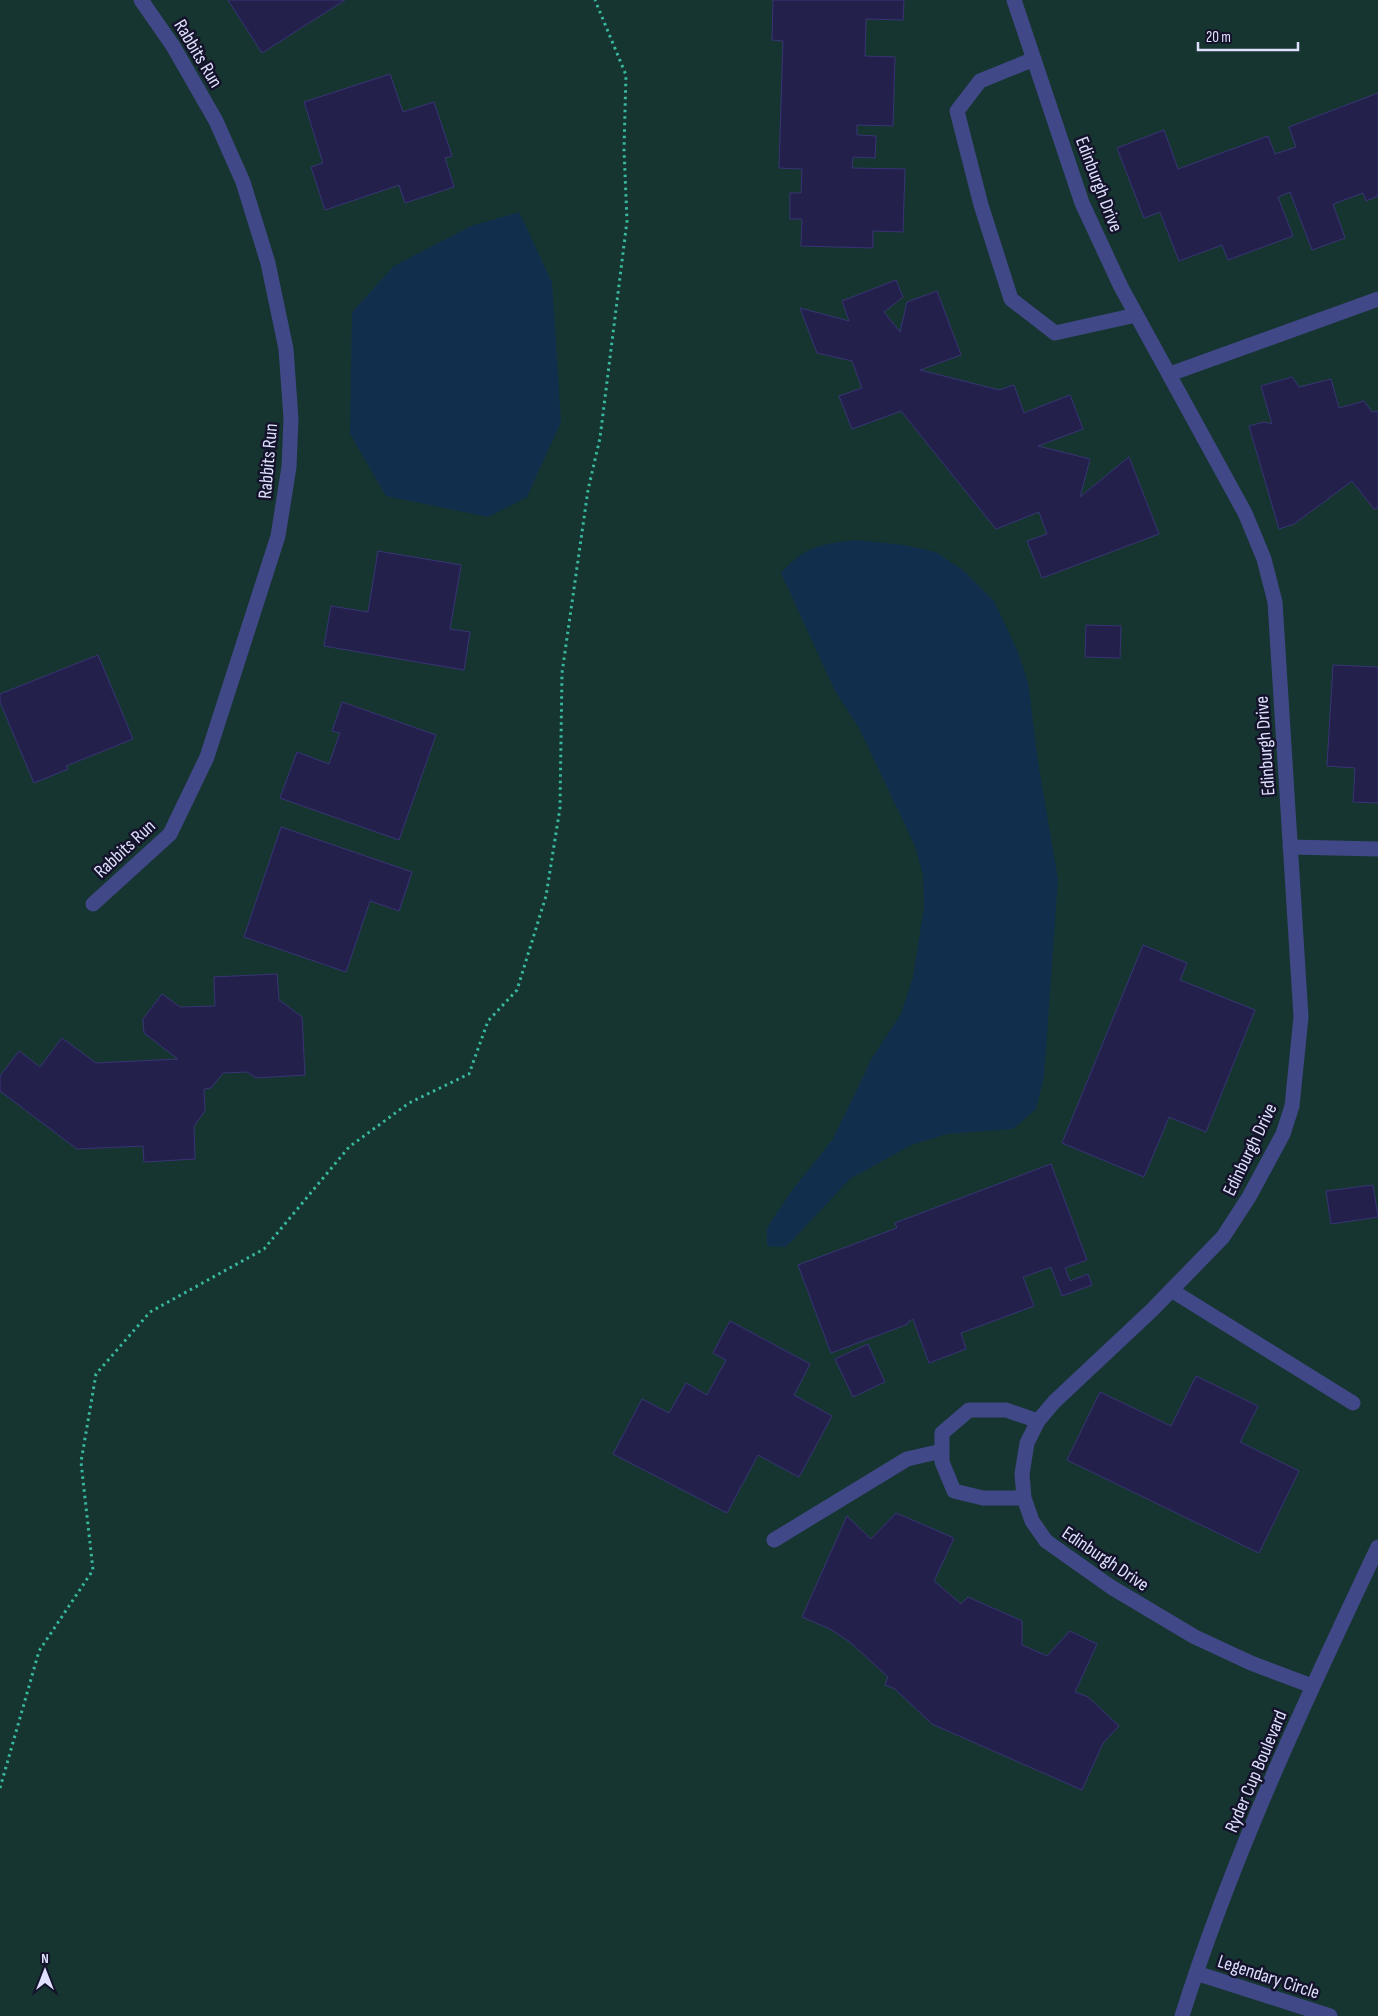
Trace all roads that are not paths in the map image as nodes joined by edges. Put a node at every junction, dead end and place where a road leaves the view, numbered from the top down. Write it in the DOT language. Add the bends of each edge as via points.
graph roads {
  1 [pos="141,0"];
  2 [pos="1014,0"];
  3 [pos="1034,59"];
  4 [pos="1378,299"];
  5 [pos="1136,315"];
  6 [pos="1170,374"];
  7 [pos="1290,847"];
  8 [pos="1378,849"];
  9 [pos="93,904"];
  10 [pos="1170,1290"];
  11 [pos="1353,1403"];
  12 [pos="1038,1421"];
  13 [pos="942,1451"];
  14 [pos="1024,1498"];
  15 [pos="774,1540"];
  16 [pos="1378,1547"];
  17 [pos="1312,1686"];
  18 [pos="1196,1973"];
  19 [pos="1182,2016"];
  20 [pos="1330,2016"];
  1 -- 9 [label="street, Rabbits Run" via="173,46 216,121 243,182 268,263 286,349 291,419 289,467 278,536 207,757 170,834"];
  2 -- 3 [label="street, Edinburgh Drive"];
  3 -- 5 [label="street, Edinburgh Drive" via="1082,203"];
  3 -- 5 [label="street" via="980,81 956,111 1011,299 1055,333"];
  4 -- 6 [label="street"];
  5 -- 6 [label="street, Edinburgh Drive"];
  6 -- 7 [label="street, Edinburgh Drive" via="1245,513 1264,559 1275,602"];
  7 -- 8 [label="street"];
  7 -- 10 [label="street, Edinburgh Drive" via="1301,1017 1292,1106 1282,1134 1249,1197 1223,1237"];
  10 -- 11 [label="street"];
  10 -- 12 [label="street, Edinburgh Drive"];
  12 -- 13 [label="street" via="1006,1410 969,1410 942,1433"];
  12 -- 14 [label="street, Edinburgh Drive" via="1027,1443 1022,1474"];
  13 -- 14 [label="street" via="942,1462 954,1491 983,1498"];
  13 -- 15 [label="street" via="907,1459"];
  14 -- 17 [label="street, Edinburgh Drive" via="1032,1521 1046,1541 1111,1587 1195,1637 1251,1664"];
  16 -- 17 [label="street, Ryder Cup Boulevard"];
  17 -- 18 [label="street, Ryder Cup Boulevard" via="1237,1864"];
  18 -- 19 [label="street, Ryder Cup Boulevard"];
  18 -- 20 [label="street, Legendary Circle"];
}
